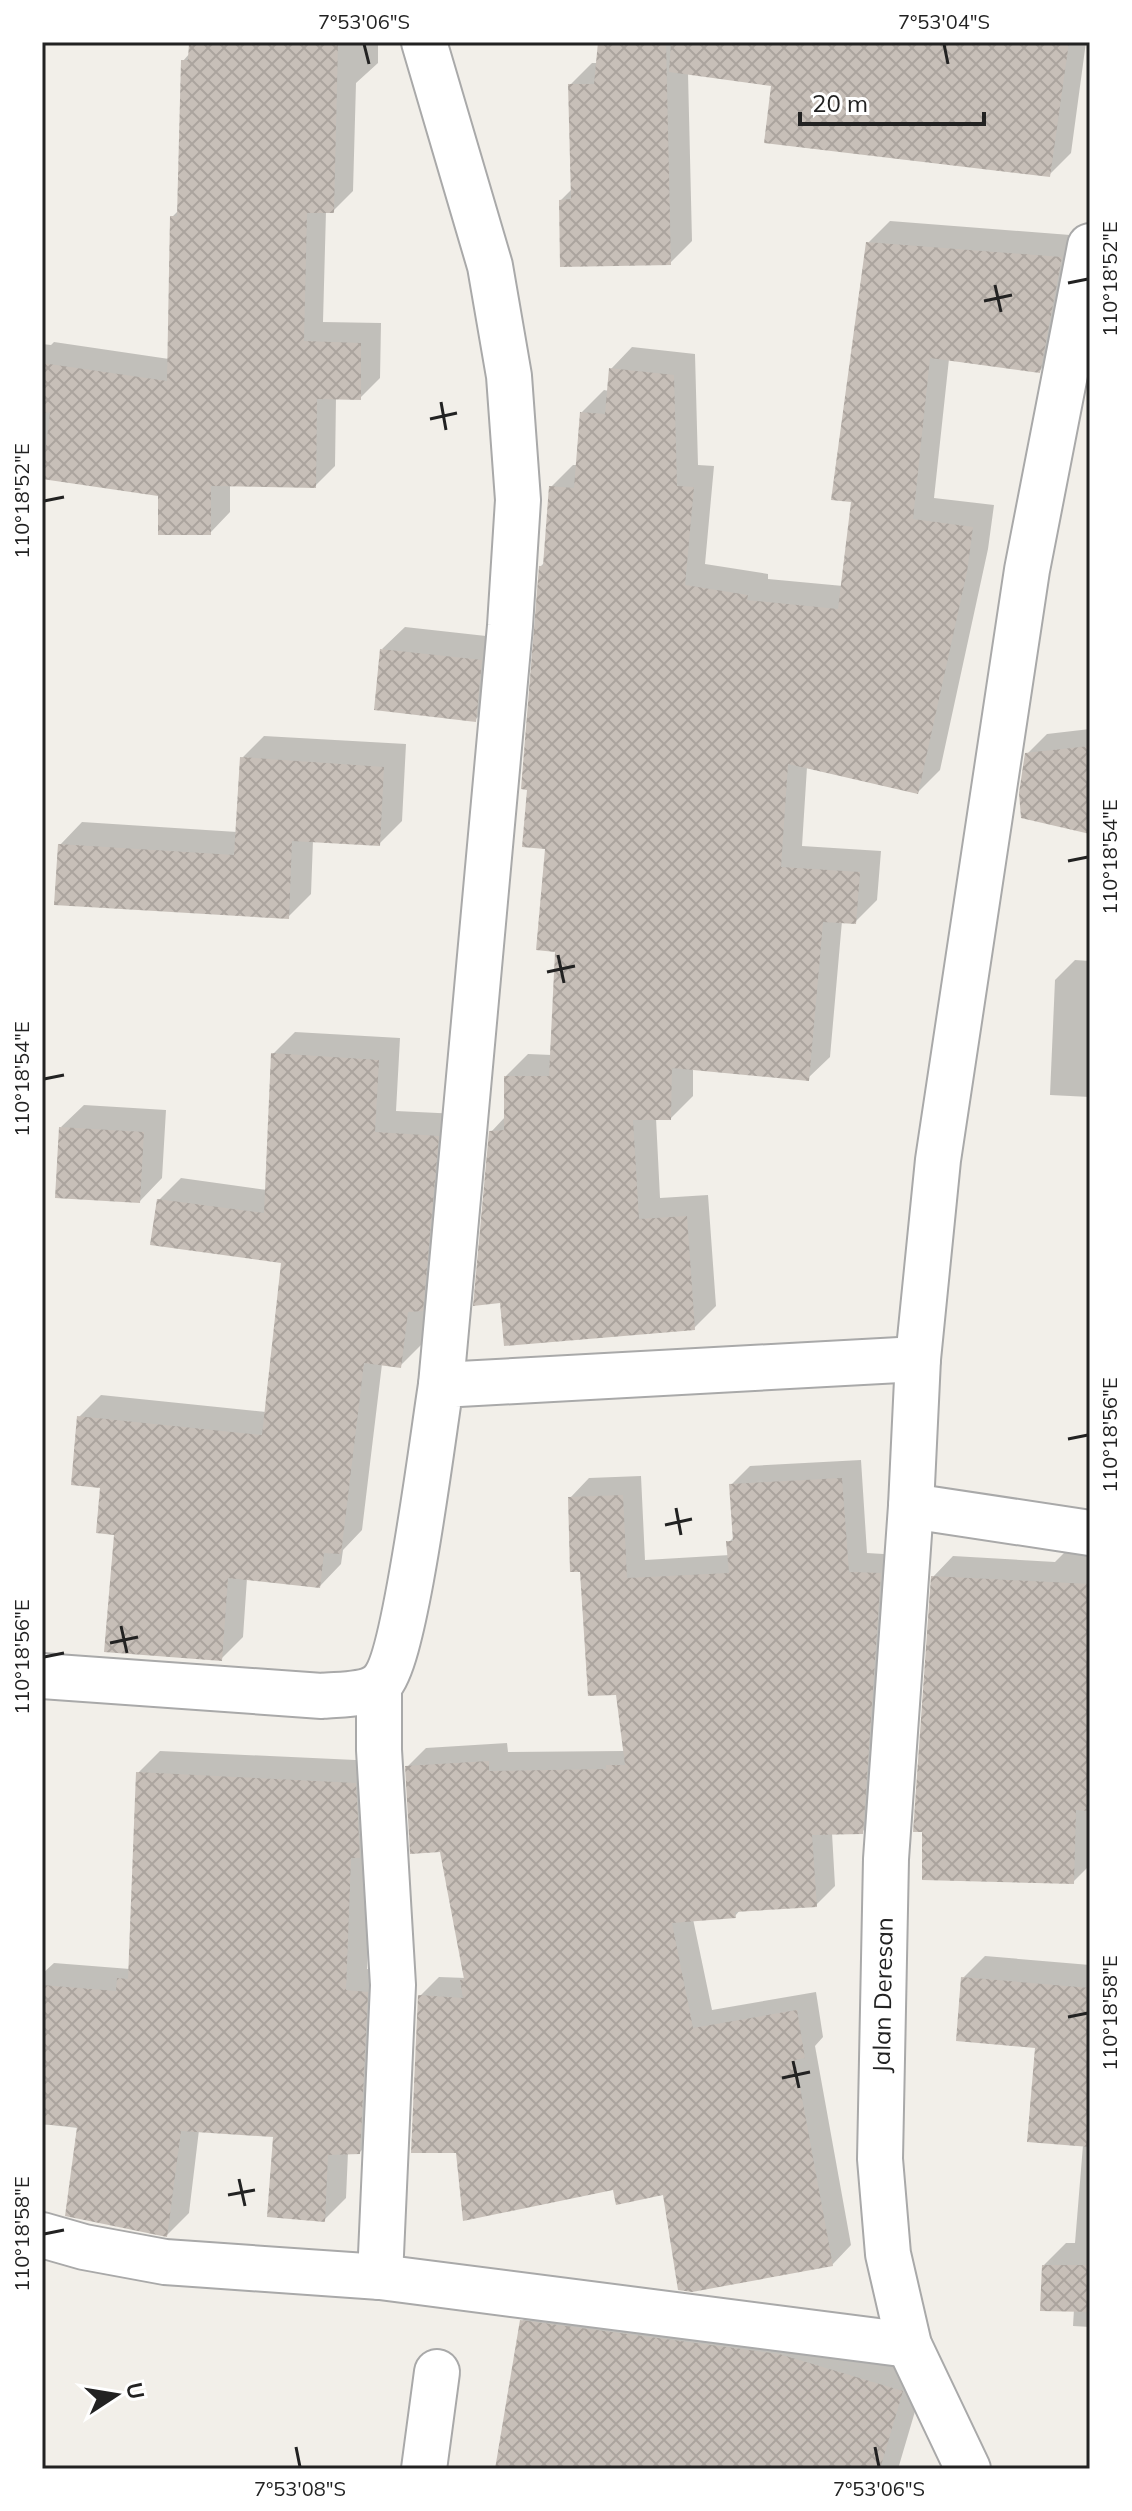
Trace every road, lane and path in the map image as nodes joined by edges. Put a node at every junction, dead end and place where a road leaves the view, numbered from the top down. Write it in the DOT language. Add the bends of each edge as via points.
graph roads {
  1 [pos="424,42"];
  2 [pos="1090,246"];
  3 [pos="918,1359"];
  4 [pos="441,1385"];
  5 [pos="911,1506"];
  6 [pos="1090,1533"];
  7 [pos="42,1676"];
  8 [pos="379,1686"];
  9 [pos="42,2235"];
  10 [pos="380,2277"];
  11 [pos="909,2345"];
  12 [pos="437,2372"];
  13 [pos="424,2469"];
  14 [pos="968,2469"];
  1 -- 4 [label="street" via="490,266 509,376 518,500"];
  2 -- 3 [label="street, Jalan Deresan" via="1020,617 938,1160"];
  3 -- 4 [label="street"];
  3 -- 5 [label="street, Jalan Deresan"];
  4 -- 8 [label="street" via="402,1627 388,1675"];
  5 -- 6 [label="street"];
  5 -- 11 [label="street, Jalan Deresan" via="886,1859 880,2159 888,2254"];
  7 -- 8 [label="street" via="322,1696"];
  8 -- 10 [label="street" via="393,1985"];
  9 -- 10 [label="street" via="165,2262"];
  10 -- 11 [label="street"];
  11 -- 14 [label="street, Jalan Deresan"];
  12 -- 13 [label="street"];
}
